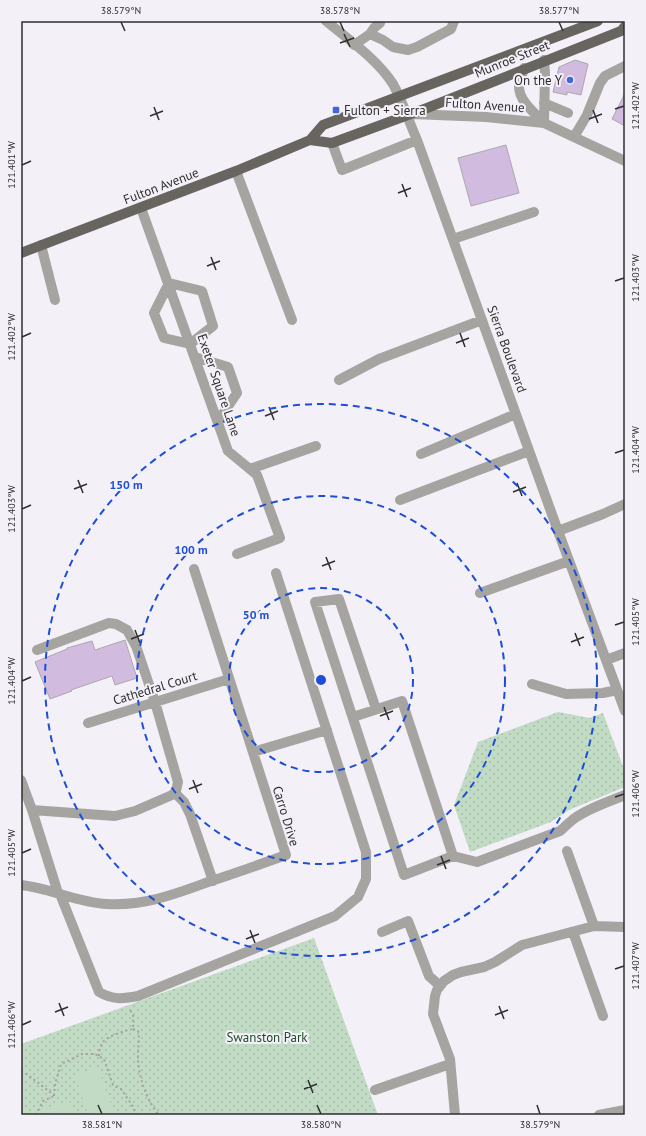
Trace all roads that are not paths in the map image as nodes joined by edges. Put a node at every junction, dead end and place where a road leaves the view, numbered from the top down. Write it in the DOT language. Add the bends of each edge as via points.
graph roads {
  1 [pos="326,21"];
  2 [pos="454,21"];
  3 [pos="598,21"];
  4 [pos="380,23"];
  5 [pos="625,26"];
  6 [pos="370,34"];
  7 [pos="354,45"];
  8 [pos="544,60"];
  9 [pos="625,66"];
  10 [pos="524,68"];
  11 [pos="399,96"];
  12 [pos="544,103"];
  13 [pos="568,113"];
  14 [pos="407,114"];
  15 [pos="544,123"];
  16 [pos="574,137"];
  17 [pos="310,140"];
  18 [pos="417,140"];
  19 [pos="332,143"];
  20 [pos="625,161"];
  21 [pos="236,171"];
  22 [pos="141,208"];
  23 [pos="534,212"];
  24 [pos="453,239"];
  25 [pos="41,245"];
  26 [pos="21,253"];
  27 [pos="169,284"];
  28 [pos="55,300"];
  29 [pos="292,320"];
  30 [pos="482,320"];
  31 [pos="190,344"];
  32 [pos="195,357"];
  33 [pos="339,380"];
  34 [pos="516,414"];
  35 [pos="218,421"];
  36 [pos="316,446"];
  37 [pos="529,451"];
  38 [pos="421,454"];
  39 [pos="250,469"];
  40 [pos="400,500"];
  41 [pos="625,504"];
  42 [pos="558,531"];
  43 [pos="237,554"];
  44 [pos="569,561"];
  45 [pos="194,569"];
  46 [pos="276,573"];
  47 [pos="480,593"];
  48 [pos="37,650"];
  49 [pos="625,653"];
  50 [pos="606,660"];
  51 [pos="229,679"];
  52 [pos="532,684"];
  53 [pos="617,690"];
  54 [pos="154,702"];
  55 [pos="376,709"];
  56 [pos="625,711"];
  57 [pos="352,717"];
  58 [pos="88,723"];
  59 [pos="327,730"];
  60 [pos="252,752"];
  61 [pos="21,780"];
  62 [pos="175,793"];
  63 [pos="625,795"];
  64 [pos="32,810"];
  65 [pos="567,851"];
  66 [pos="453,856"];
  67 [pos="213,881"];
  68 [pos="21,885"];
  69 [pos="59,893"];
  70 [pos="594,926"];
  71 [pos="625,927"];
  72 [pos="382,932"];
  73 [pos="573,932"];
  74 [pos="440,986"];
  75 [pos="603,1016"];
  76 [pos="450,1064"];
  77 [pos="375,1090"];
  78 [pos="625,1110"];
  79 [pos="454,1115"];
  80 [pos="599,1115"];
  1 -- 7 [label="street, Sierra Boulevard"];
  2 -- 6 [label="street" via="451,29 408,50 393,47"];
  3 -- 11 [label="main road, Munroe Street"];
  4 -- 6 [label="street"];
  5 -- 8 [label="main road, Munroe Street" via="621,31"];
  6 -- 7 [label="street"];
  7 -- 11 [label="street, Sierra Boulevard" via="372,60 392,83"];
  8 -- 10 [label="main road, Munroe Street"];
  8 -- 12 [label="street"];
  9 -- 16 [label="street" via="604,76"];
  10 -- 14 [label="main road, Munroe Street"];
  10 -- 15 [label="street, Fulton Avenue" via="519,86 521,96"];
  11 -- 14 [label="street, Sierra Boulevard"];
  11 -- 17 [label="main road, Fulton Avenue" via="323,124"];
  12 -- 13 [label="street"];
  12 -- 15 [label="street"];
  14 -- 15 [label="street, Fulton Avenue" via="486,116"];
  14 -- 18 [label="street, Sierra Boulevard"];
  14 -- 19 [label="main road, Fulton Avenue"];
  15 -- 16 [label="street, Fulton Avenue"];
  16 -- 20 [label="street, Fulton Avenue"];
  17 -- 19 [label="main road, Fulton Avenue"];
  17 -- 21 [label="main road, Fulton Avenue"];
  18 -- 19 [label="street" via="342,170"];
  18 -- 24 [label="street, Sierra Boulevard"];
  21 -- 22 [label="main road, Fulton Avenue"];
  21 -- 29 [label="street"];
  22 -- 25 [label="main road, Fulton Avenue"];
  22 -- 27 [label="street, Exeter Square Lane"];
  23 -- 24 [label="street"];
  24 -- 30 [label="street, Sierra Boulevard"];
  25 -- 26 [label="main road, Fulton Avenue"];
  25 -- 28 [label="street"];
  27 -- 31 [label="street, Exeter Square Lane"];
  27 -- 31 [label="street" via="154,313 164,338"];
  27 -- 31 [label="street" via="202,291 213,326"];
  30 -- 33 [label="street" via="379,359"];
  30 -- 34 [label="street, Sierra Boulevard"];
  31 -- 32 [label="street, Exeter Square Lane"];
  32 -- 35 [label="street, Exeter Square Lane"];
  32 -- 35 [label="street" via="228,367 237,393"];
  34 -- 37 [label="street, Sierra Boulevard"];
  34 -- 38 [label="street"];
  35 -- 39 [label="street, Exeter Square Lane" via="228,451"];
  36 -- 39 [label="street"];
  37 -- 40 [label="street"];
  37 -- 42 [label="street, Sierra Boulevard"];
  39 -- 43 [label="street, Exeter Square Lane" via="257,475 280,538"];
  41 -- 42 [label="street"];
  42 -- 44 [label="street, Sierra Boulevard"];
  44 -- 47 [label="street"];
  44 -- 50 [label="street, Sierra Boulevard"];
  45 -- 51 [label="street, Carro Drive"];
  46 -- 59 [label="street"];
  48 -- 54 [label="street" via="100,626 122,626 132,636"];
  49 -- 50 [label="street"];
  50 -- 53 [label="street, Sierra Boulevard"];
  51 -- 54 [label="street, Cathedral Court"];
  51 -- 60 [label="street, Carro Drive"];
  52 -- 53 [label="street" via="566,694"];
  53 -- 56 [label="street, Sierra Boulevard"];
  54 -- 58 [label="street, Cathedral Court"];
  54 -- 62 [label="street" via="177,777 178,787"];
  55 -- 57 [label="street"];
  55 -- 57 [label="street" via="339,599 315,602"];
  55 -- 66 [label="street" via="402,701"];
  57 -- 66 [label="street" via="404,875"];
  59 -- 60 [label="street"];
  59 -- 69 [label="street" via="366,852 366,879 358,897 335,916 138,996 110,998 99,992"];
  60 -- 67 [label="street, Carro Drive" via="286,855"];
  61 -- 64 [label="street"];
  62 -- 64 [label="street" via="135,811 115,816"];
  62 -- 67 [label="street" via="184,802 190,814"];
  63 -- 66 [label="street" via="581,814 560,831 477,862"];
  64 -- 69 [label="street"];
  65 -- 70 [label="street"];
  67 -- 69 [label="street, Carro Drive" via="165,898 131,904 106,904"];
  68 -- 69 [label="street, Carro Drive"];
  70 -- 71 [label="street"];
  70 -- 73 [label="street"];
  72 -- 74 [label="street" via="408,921 429,976"];
  73 -- 74 [label="street" via="522,945 496,962 453,975"];
  73 -- 75 [label="street"];
  74 -- 76 [label="street" via="435,996 433,1014"];
  76 -- 77 [label="street"];
  76 -- 79 [label="street"];
  78 -- 80 [label="street"];
}
